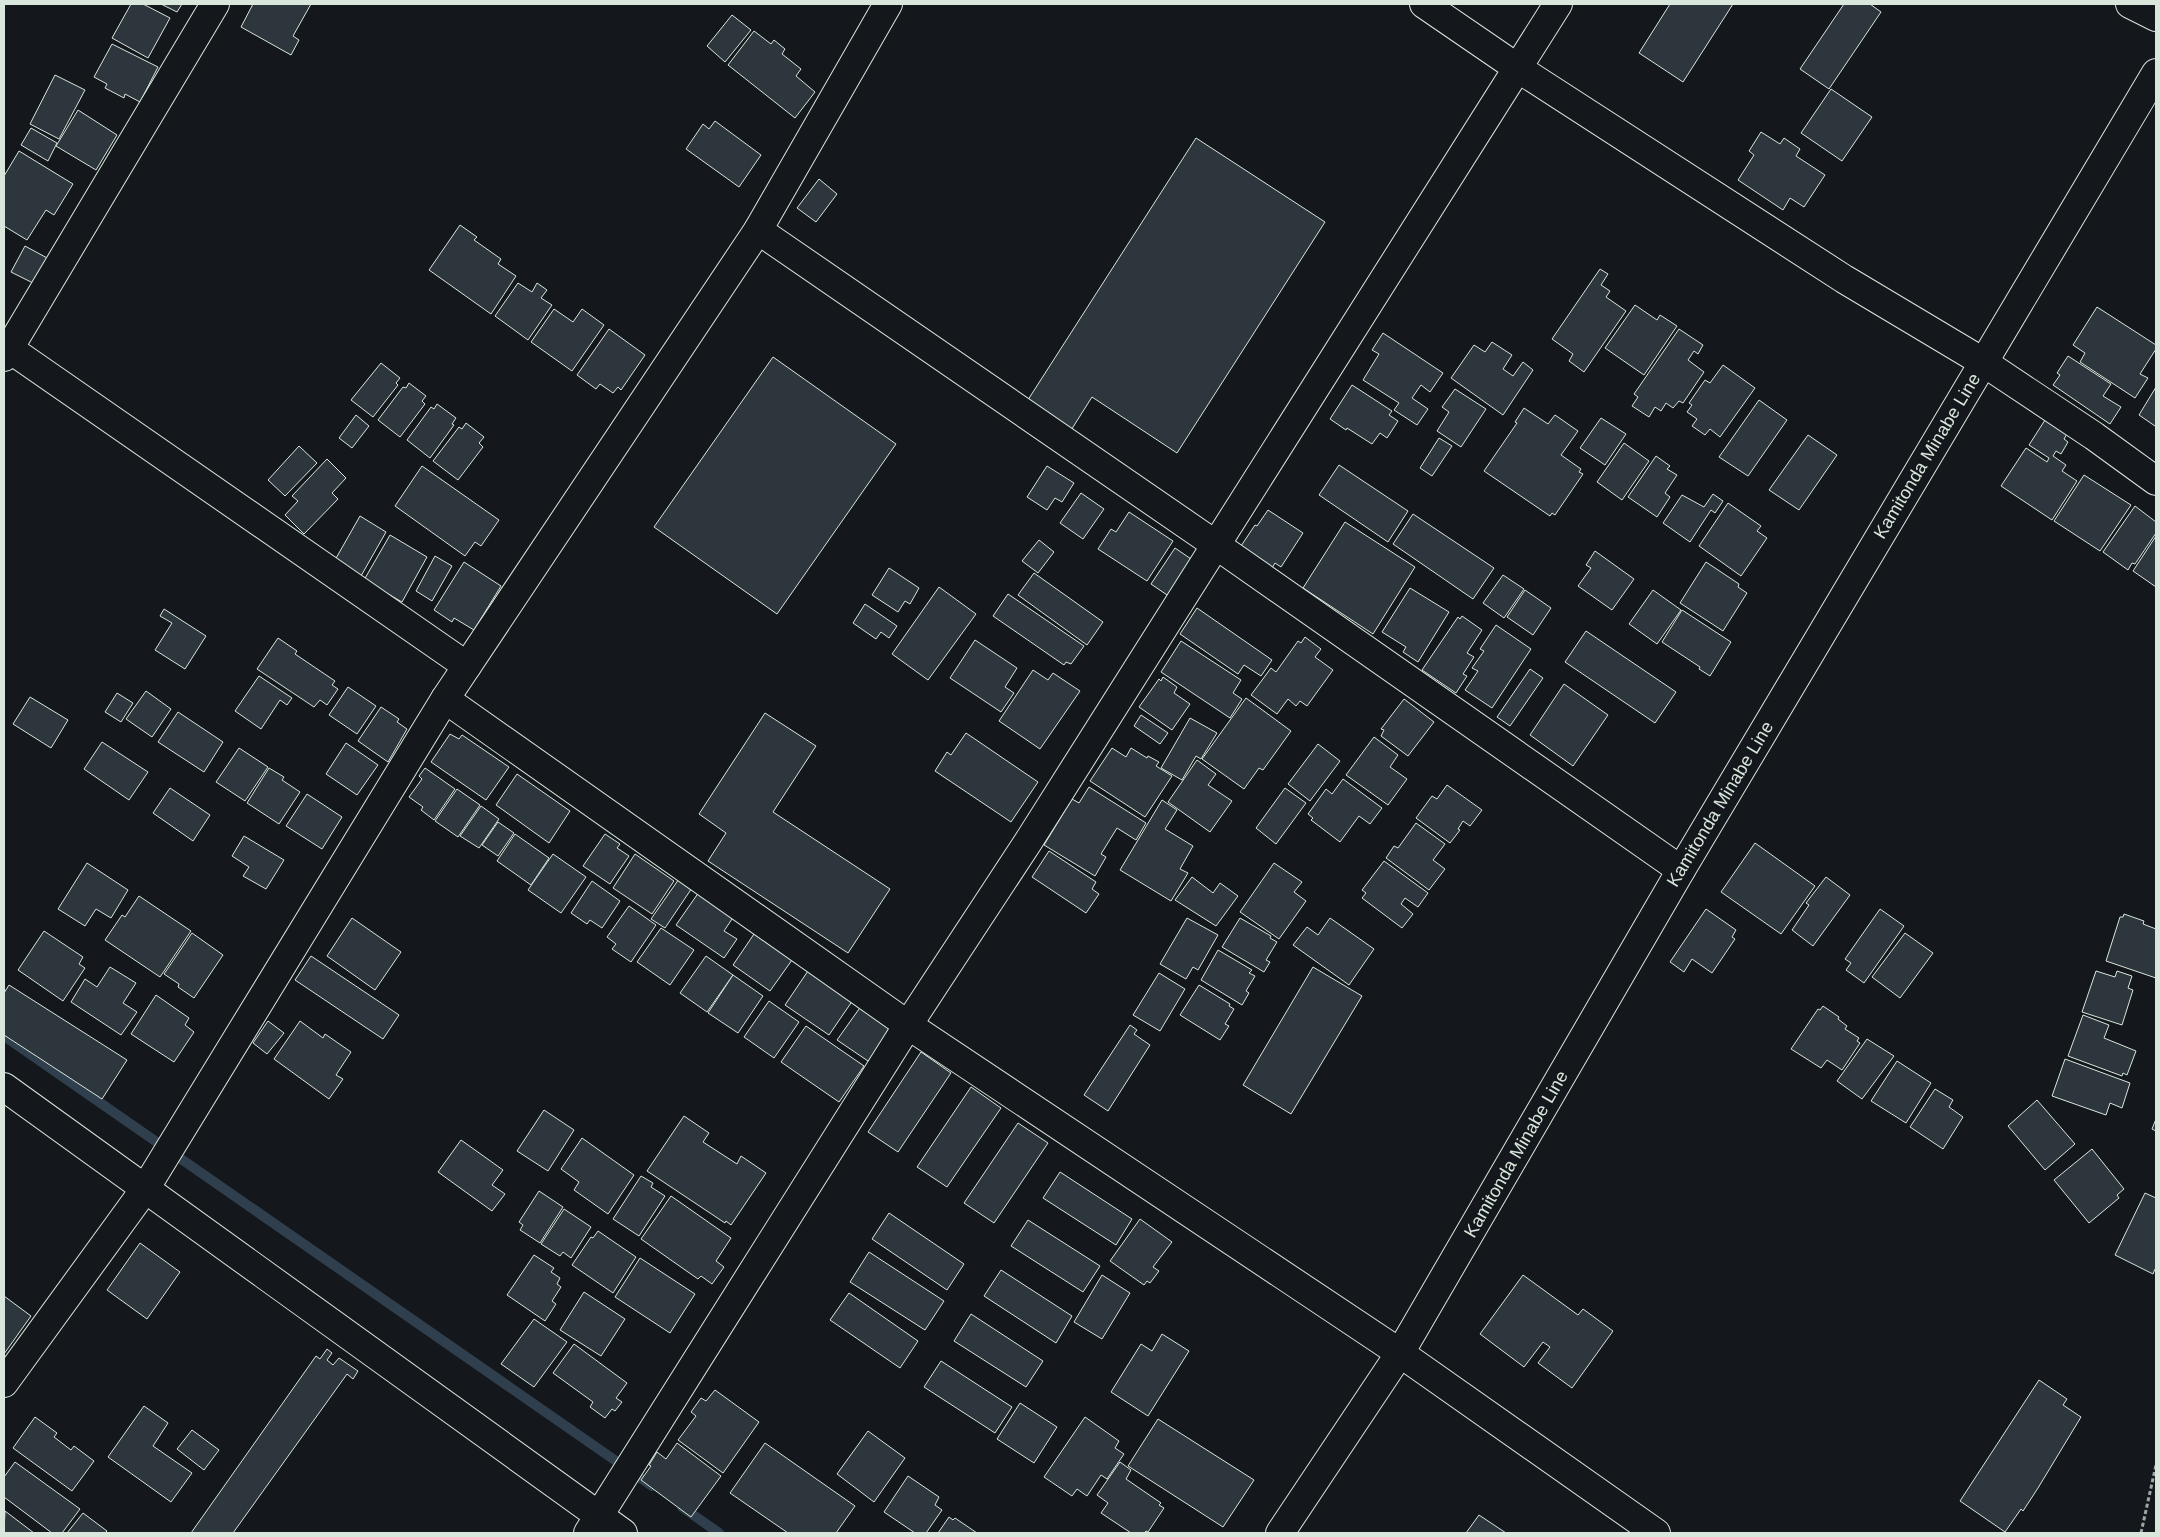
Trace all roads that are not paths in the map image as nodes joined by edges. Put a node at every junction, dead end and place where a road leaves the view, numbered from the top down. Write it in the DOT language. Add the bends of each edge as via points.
graph roads {
  1 [pos="215,4"];
  2 [pos="888,4"];
  3 [pos="1424,4"];
  4 [pos="1558,4"];
  5 [pos="2130,4"];
  6 [pos="2156,17"];
  7 [pos="1516,67"];
  8 [pos="2156,72"];
  9 [pos="758,230"];
  10 [pos="6,350"];
  11 [pos="1983,362"];
  12 [pos="2156,481"];
  13 [pos="1216,546"];
  14 [pos="467,666"];
  15 [pos="445,700"];
  16 [pos="1681,870"];
  17 [pos="908,1025"];
  18 [pos="4,1087"];
  19 [pos="145,1189"];
  20 [pos="1400,1353"];
  21 [pos="4,1383"];
  22 [pos="593,1525"];
  23 [pos="623,1533"];
  24 [pos="1280,1533"];
  25 [pos="1656,1533"];
  1 -- 10 [label="street"];
  2 -- 9 [label="street"];
  3 -- 7 [label="street"];
  4 -- 7 [label="street"];
  5 -- 6 [label="street"];
  7 -- 11 [label="street" via="1844,279"];
  7 -- 13 [label="street"];
  8 -- 11 [label="street, Kamitonda Minabe Line"];
  9 -- 13 [label="street"];
  9 -- 14 [label="street"];
  10 -- 14 [label="street"];
  11 -- 12 [label="street"];
  11 -- 16 [label="street, Kamitonda Minabe Line"];
  13 -- 16 [label="street"];
  13 -- 17 [label="street"];
  14 -- 15 [label="street"];
  15 -- 17 [label="street"];
  15 -- 19 [label="street"];
  16 -- 20 [label="street, Kamitonda Minabe Line"];
  17 -- 20 [label="street"];
  17 -- 22 [label="street"];
  18 -- 19 [label="street"];
  19 -- 21 [label="street"];
  19 -- 22 [label="street"];
  20 -- 24 [label="street, Kamitonda Minabe Line"];
  20 -- 25 [label="street"];
  22 -- 23 [label="street"];
}
